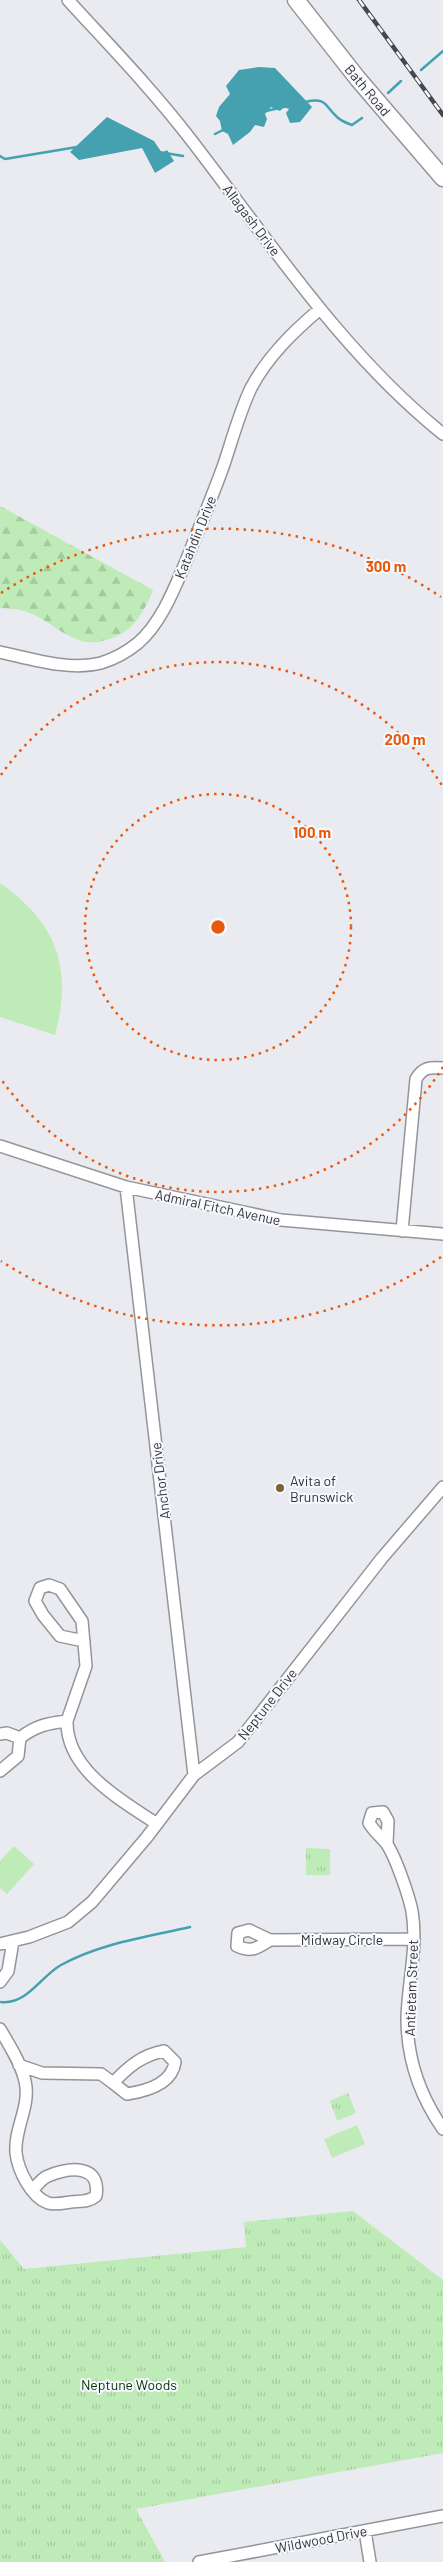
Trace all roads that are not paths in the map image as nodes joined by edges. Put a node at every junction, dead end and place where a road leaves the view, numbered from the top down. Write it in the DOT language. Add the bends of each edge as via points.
graph roads {
  1 [pos="68,0"];
  2 [pos="296,0"];
  3 [pos="443,178"];
  4 [pos="320,309"];
  5 [pos="443,434"];
  6 [pos="0,652"];
  7 [pos="443,1068"];
  8 [pos="0,1146"];
  9 [pos="126,1187"];
  10 [pos="402,1231"];
  11 [pos="443,1234"];
  12 [pos="443,1488"];
  13 [pos="84,1641"];
  14 [pos="67,1721"];
  15 [pos="0,1734"];
  16 [pos="20,1738"];
  17 [pos="0,1771"];
  18 [pos="194,1775"];
  19 [pos="156,1824"];
  20 [pos="387,1844"];
  21 [pos="413,1939"];
  22 [pos="270,1940"];
  23 [pos="13,1941"];
  24 [pos="0,1944"];
  25 [pos="0,1982"];
  26 [pos="0,2029"];
  27 [pos="19,2065"];
  28 [pos="113,2082"];
  29 [pos="443,2129"];
  30 [pos="33,2190"];
  31 [pos="443,2516"];
  32 [pos="365,2531"];
  33 [pos="243,2558"];
  34 [pos="199,2562"];
  35 [pos="370,2562"];
  1 -- 4 [label="street, Allagash Drive" via="151,90"];
  2 -- 3 [label="main road, Bath Road"];
  4 -- 5 [label="street, Allagash Drive" via="373,369"];
  4 -- 6 [label="street, Katahdin Drive" via="268,359 250,390 174,590 156,622 139,643 122,655 100,663 78,665 43,662"];
  7 -- 10 [label="street" via="421,1070 416,1079"];
  8 -- 9 [label="street, Admiral Fitch Avenue"];
  9 -- 10 [label="street, Admiral Fitch Avenue" via="280,1220"];
  9 -- 18 [label="street, Anchor Drive"];
  10 -- 11 [label="street, Admiral Fitch Avenue"];
  12 -- 18 [label="street, Neptune Drive" via="382,1558 238,1742"];
  13 -- 13 [label="street" via="82,1621 60,1589 49,1585 40,1588 35,1600 60,1636"];
  13 -- 14 [label="street" via="86,1666"];
  14 -- 16 [label="street" via="48,1723"];
  14 -- 19 [label="street" via="71,1746 80,1763 120,1799"];
  15 -- 16 [label="street"];
  16 -- 17 [label="street" via="18,1756"];
  18 -- 19 [label="street, Neptune Drive"];
  19 -- 23 [label="street, Neptune Drive" via="92,1902 68,1922"];
  20 -- 21 [label="street, Antietam Street" via="410,1903"];
  21 -- 22 [label="street, Midway Circle"];
  21 -- 29 [label="street, Antietam Street" via="414,1965 408,2018 410,2050 416,2081 429,2110"];
  23 -- 24 [label="street, Neptune Drive"];
  23 -- 25 [label="street" via="8,1972"];
  26 -- 27 [label="street"];
  27 -- 28 [label="street" via="42,2073 101,2074"];
  27 -- 30 [label="street" via="25,2081 26,2101 16,2152 19,2170"];
  28 -- 28 [label="street" via="127,2094 144,2092 164,2081 173,2072 175,2062 164,2051 156,2053 131,2064"];
  30 -- 30 [label="street" via="40,2199 50,2203 91,2201 96,2196 98,2185 93,2175 84,2170 46,2176"];
  31 -- 32 [label="street, Wildwood Drive"];
  32 -- 33 [label="street, Wildwood Drive"];
  32 -- 35 [label="street"];
  33 -- 34 [label="street, Wildwood Drive"];
}
